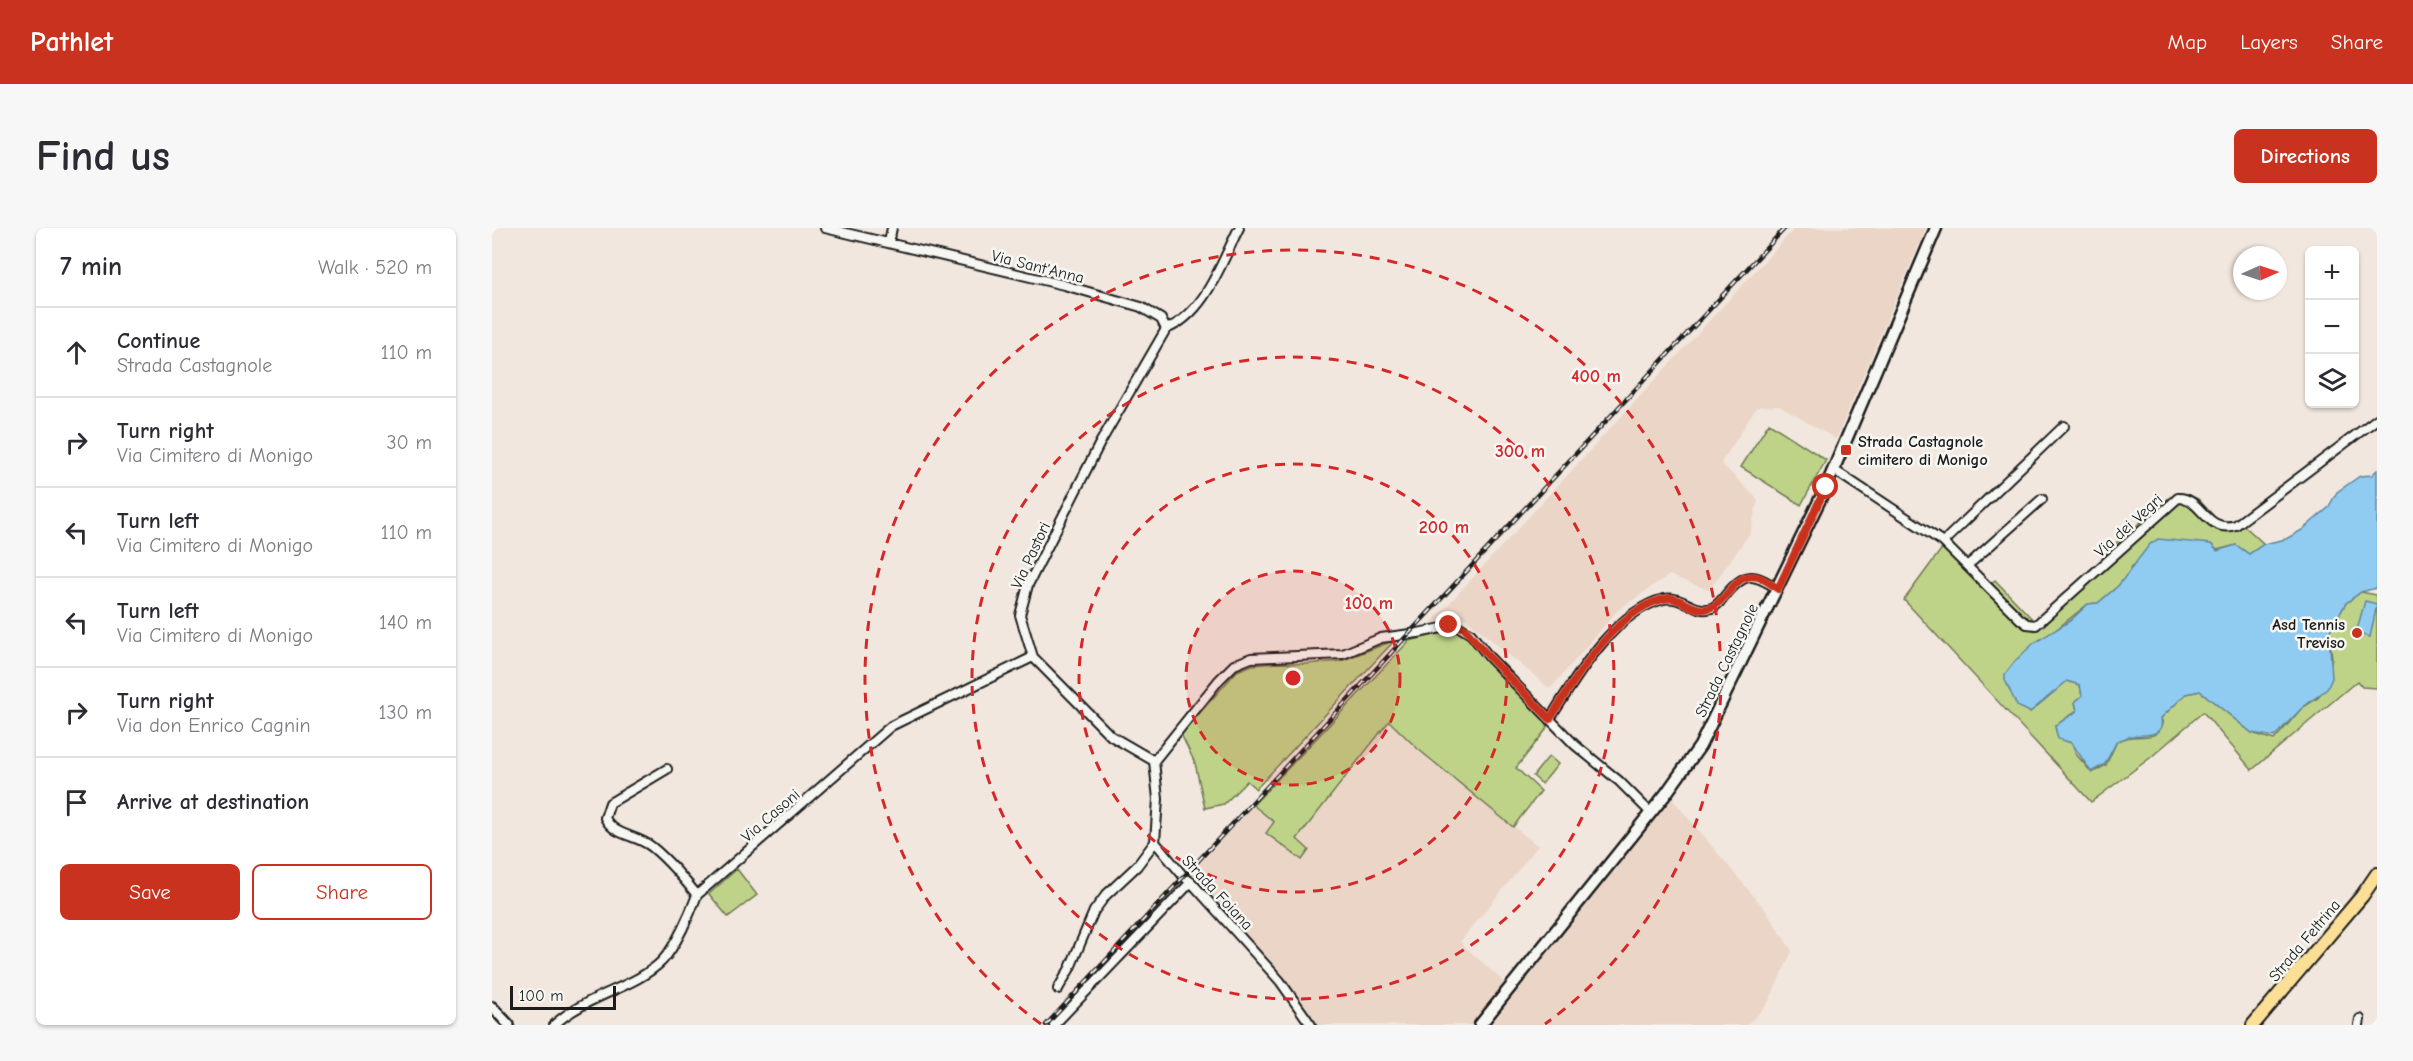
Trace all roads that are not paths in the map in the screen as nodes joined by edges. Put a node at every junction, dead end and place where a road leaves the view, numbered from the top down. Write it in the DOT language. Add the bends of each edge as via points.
graph roads {
  1 [pos="825,228"];
  2 [pos="892,228"];
  3 [pos="1239,228"];
  4 [pos="1935,228"];
  5 [pos="889,242"];
  6 [pos="1166,329"];
  7 [pos="2377,419"];
  8 [pos="2064,426"];
  9 [pos="1834,470"];
  10 [pos="2042,499"];
  11 [pos="1943,542"];
  12 [pos="1967,566"];
  13 [pos="1778,589"];
  14 [pos="1033,657"];
  15 [pos="1550,719"];
  16 [pos="1154,761"];
  17 [pos="667,769"];
  18 [pos="1650,813"];
  19 [pos="1155,842"];
  20 [pos="2377,874"];
  21 [pos="1191,882"];
  22 [pos="697,895"];
  23 [pos="1058,988"];
  24 [pos="492,1007"];
  25 [pos="509,1025"];
  26 [pos="554,1025"];
  27 [pos="1054,1025"];
  28 [pos="1311,1025"];
  29 [pos="1480,1025"];
  30 [pos="2253,1025"];
  1 -- 5 [label="street, Via Sant'Anna"];
  2 -- 5 [label="street"];
  3 -- 6 [label="street" via="1200,303 1179,324"];
  4 -- 9 [label="main road, Strada Castagnole"];
  5 -- 6 [label="street, Via Sant'Anna" via="1141,307 1161,319"];
  6 -- 14 [label="street, Via Pastori" via="1100,443 1028,585 1020,615"];
  7 -- 12 [label="street, Via dei Vegri" via="2236,525 2216,525 2184,498 2178,498 2036,625 2020,619"];
  8 -- 11 [label="street"];
  9 -- 11 [label="street, Via dei Vegri"];
  9 -- 13 [label="main road, Strada Castagnole"];
  10 -- 12 [label="street"];
  11 -- 12 [label="street, Via dei Vegri"];
  13 -- 15 [label="street" via="1759,577 1749,576 1710,608 1699,609 1670,598 1647,607 1601,643"];
  13 -- 18 [label="main road, Strada Castagnole" via="1700,746"];
  14 -- 16 [label="street, Via Pastori" via="1111,736"];
  14 -- 22 [label="street, Via Casoni" via="891,726"];
  15 -- 16 [label="street" via="1464,628 1449,625 1381,638 1344,654 1251,658 1234,665"];
  15 -- 18 [label="street"];
  16 -- 19 [label="street" via="1158,799"];
  17 -- 22 [label="street" via="610,803 605,818 609,826 622,834 649,844"];
  18 -- 29 [label="main road, Strada Castagnole"];
  19 -- 21 [label="street, Strada Foiana"];
  19 -- 23 [label="street" via="1094,911"];
  20 -- 30 [label="main road, Strada Feltrina"];
  21 -- 27 [label="street"];
  21 -- 28 [label="street, Strada Foiana" via="1280,981"];
  22 -- 26 [label="street, Via Casoni" via="688,919 662,960"];
  24 -- 25 [label="street"];
}
